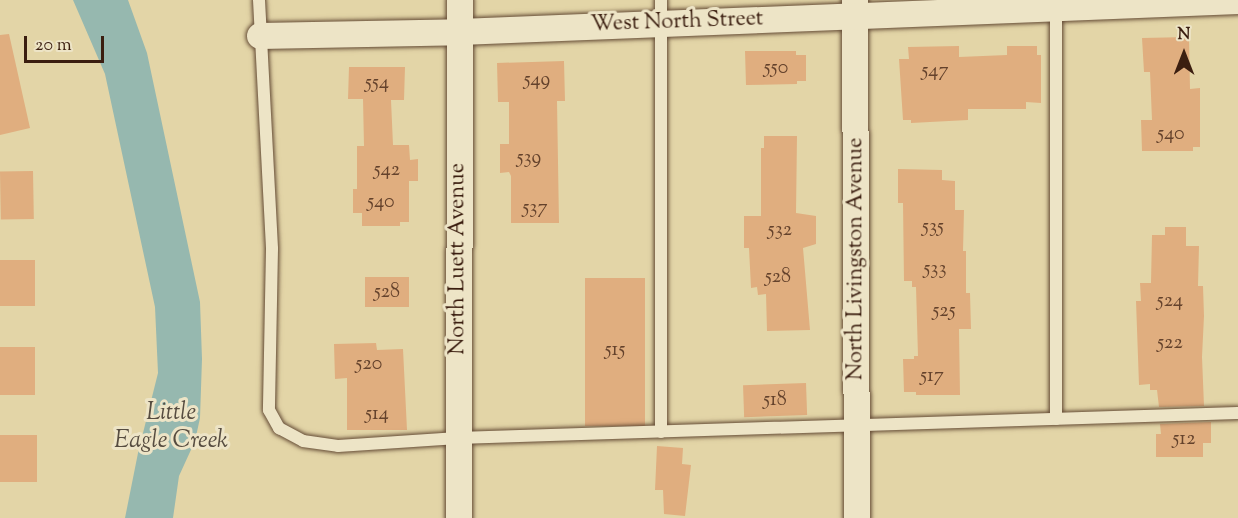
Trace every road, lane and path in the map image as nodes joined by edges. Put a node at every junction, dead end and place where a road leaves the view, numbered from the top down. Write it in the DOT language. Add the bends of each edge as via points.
graph roads {
  1 [pos="260,0"];
  2 [pos="460,0"];
  3 [pos="1238,1"];
  4 [pos="1056,4"];
  5 [pos="855,8"];
  6 [pos="661,12"];
  7 [pos="460,32"];
  8 [pos="260,36"];
  9 [pos="1238,413"];
  10 [pos="1056,419"];
  11 [pos="858,425"];
  12 [pos="661,432"];
  13 [pos="458,438"];
  14 [pos="459,518"];
  15 [pos="857,518"];
  1 -- 8 [label="lane"];
  2 -- 7 [label="street, North Luett Avenue"];
  3 -- 4 [label="street, West North Street"];
  4 -- 5 [label="street, West North Street"];
  4 -- 10 [label="lane"];
  5 -- 6 [label="street, West North Street"];
  5 -- 11 [label="street, North Livingston Avenue"];
  6 -- 7 [label="street, West North Street"];
  6 -- 12 [label="lane"];
  7 -- 8 [label="street, West North Street"];
  7 -- 13 [label="street, North Luett Avenue"];
  8 -- 13 [label="lane" via="272,249 269,411 279,428 303,441 339,446"];
  9 -- 10 [label="lane"];
  10 -- 11 [label="lane"];
  11 -- 12 [label="lane"];
  11 -- 15 [label="street, North Livingston Avenue"];
  12 -- 13 [label="lane"];
  13 -- 14 [label="street, North Luett Avenue"];
}
